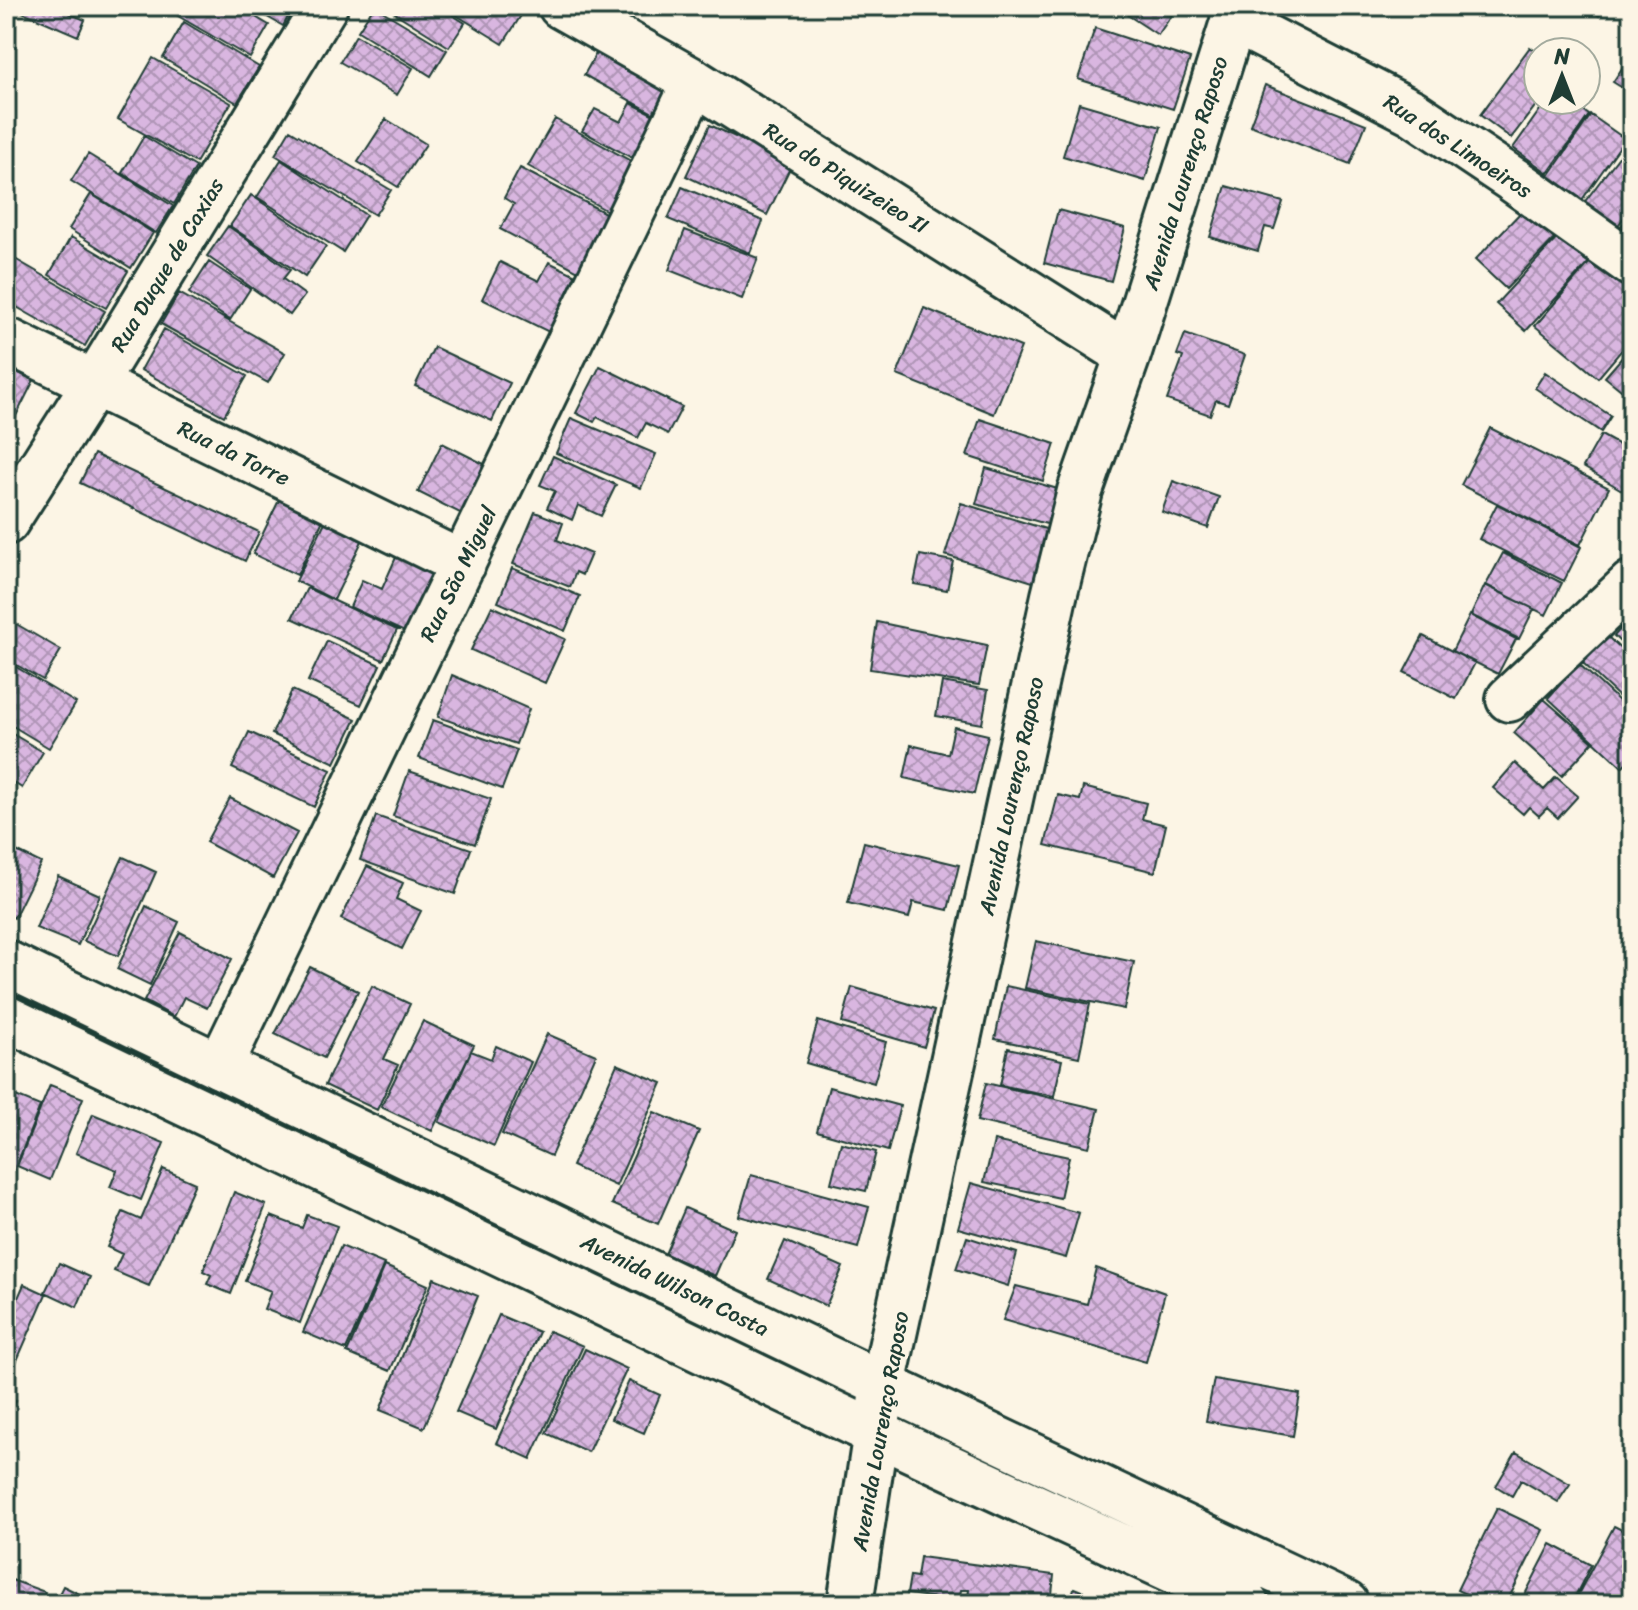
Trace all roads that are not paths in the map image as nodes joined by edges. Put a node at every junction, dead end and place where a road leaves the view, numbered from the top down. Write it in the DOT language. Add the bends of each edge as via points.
graph roads {
  1 [pos="325,6"];
  2 [pos="561,6"];
  3 [pos="1236,13"];
  4 [pos="695,82"];
  5 [pos="1632,264"];
  6 [pos="6,340"];
  7 [pos="1128,355"];
  8 [pos="94,384"];
  9 [pos="6,522"];
  10 [pos="463,564"];
  11 [pos="1632,583"];
  12 [pos="1509,699"];
  13 [pos="6,963"];
  14 [pos="6,1018"];
  15 [pos="220,1066"];
  16 [pos="883,1385"];
  17 [pos="877,1433"];
  18 [pos="850,1604"];
  19 [pos="1246,1604"];
  20 [pos="1346,1604"];
  1 -- 8 [label="street, Rua Duque de Caxias"];
  2 -- 4 [label="street, Rua do Piquizeieo II"];
  3 -- 5 [label="street, Rua dos Limoeiros" via="1412,112"];
  3 -- 7 [label="street, Avenida Lourenço Raposo"];
  4 -- 7 [label="street, Rua do Piquizeieo II"];
  4 -- 10 [label="street, Rua São Miguel"];
  6 -- 8 [label="street, Rua da Torre"];
  7 -- 16 [label="street, Avenida Lourenço Raposo" via="1080,491 1054,596"];
  8 -- 9 [label="street, Rua Duque de Caxias"];
  8 -- 10 [label="street, Rua da Torre"];
  10 -- 15 [label="street, Rua São Miguel"];
  11 -- 12 [label="street"];
  13 -- 15 [label="street, Avenida Wilson Costa"];
  14 -- 17 [label="street"];
  15 -- 16 [label="street, Avenida Wilson Costa"];
  16 -- 17 [label="street, Avenida Lourenço Raposo"];
  16 -- 20 [label="street, Avenida Wilson Costa"];
  17 -- 18 [label="street, Avenida Lourenço Raposo"];
  17 -- 19 [label="street"];
}
